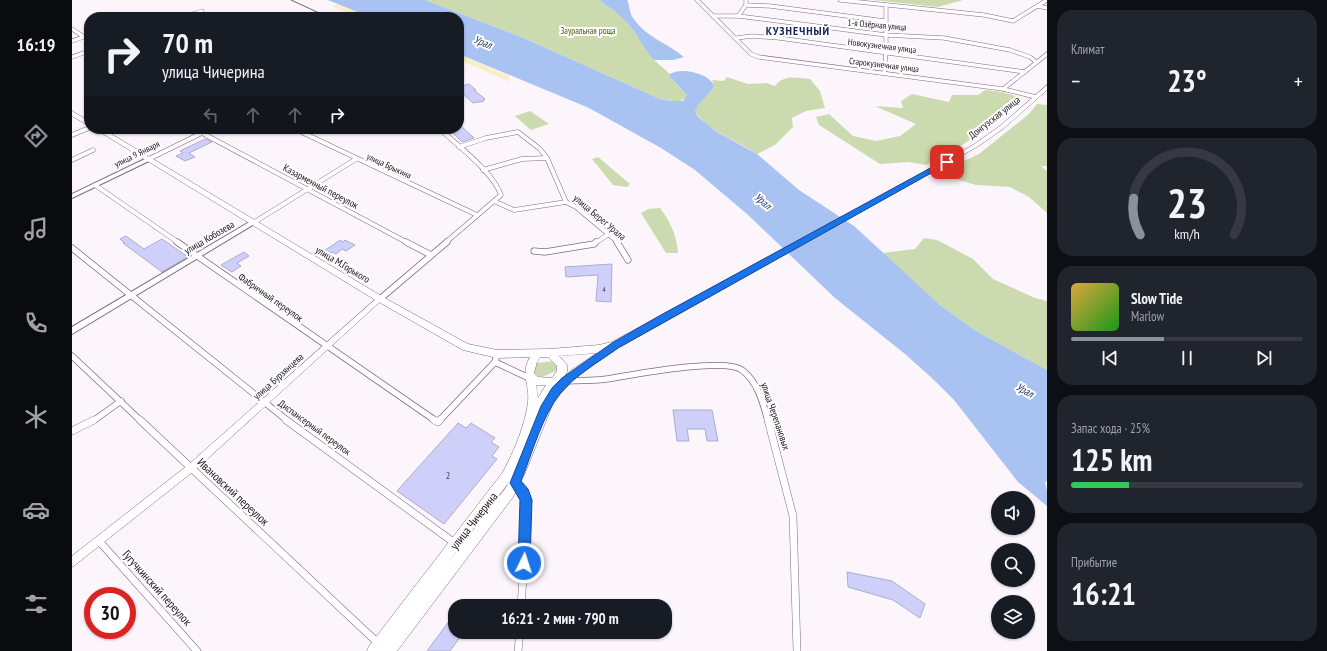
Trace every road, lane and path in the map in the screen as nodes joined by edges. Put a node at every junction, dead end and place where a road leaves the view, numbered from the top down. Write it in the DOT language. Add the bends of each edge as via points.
graph roads {
  1 [pos="697,0"];
  2 [pos="746,0"];
  3 [pos="840,0"];
  4 [pos="1047,0"];
  5 [pos="746,5"];
  6 [pos="886,5"];
  7 [pos="1038,6"];
  8 [pos="1047,8"];
  9 [pos="202,11"];
  10 [pos="199,12"];
  11 [pos="713,16"];
  12 [pos="738,16"];
  13 [pos="885,21"];
  14 [pos="72,29"];
  15 [pos="886,35"];
  16 [pos="84,37"];
  17 [pos="737,38"];
  18 [pos="72,41"];
  19 [pos="84,53"];
  20 [pos="886,53"];
  21 [pos="1047,54"];
  22 [pos="1030,57"];
  23 [pos="72,58"];
  24 [pos="1042,58"];
  25 [pos="1036,62"];
  26 [pos="1025,72"];
  27 [pos="884,73"];
  28 [pos="1047,87"];
  29 [pos="1003,89"];
  30 [pos="1036,97"];
  31 [pos="72,113"];
  32 [pos="84,121"];
  33 [pos="84,130"];
  34 [pos="106,134"];
  35 [pos="200,134"];
  36 [pos="204,134"];
  37 [pos="305,134"];
  38 [pos="445,134"];
  39 [pos="72,135"];
  40 [pos="459,147"];
  41 [pos="93,150"];
  42 [pos="547,158"];
  43 [pos="149,159"];
  44 [pos="356,159"];
  45 [pos="72,160"];
  46 [pos="483,170"];
  47 [pos="95,185"];
  48 [pos="308,189"];
  49 [pos="72,196"];
  50 [pos="494,201"];
  51 [pos="566,202"];
  52 [pos="477,215"];
  53 [pos="253,223"];
  54 [pos="609,234"];
  55 [pos="72,248"];
  56 [pos="534,251"];
  57 [pos="431,255"];
  58 [pos="196,256"];
  59 [pos="628,260"];
  60 [pos="131,295"];
  61 [pos="380,300"];
  62 [pos="72,331"];
  63 [pos="615,345"];
  64 [pos="328,347"];
  65 [pos="550,353"];
  66 [pos="538,354"];
  67 [pos="72,356"];
  68 [pos="496,358"];
  69 [pos="545,380"];
  70 [pos="121,401"];
  71 [pos="266,402"];
  72 [pos="72,431"];
  73 [pos="191,468"];
  74 [pos="515,483"];
  75 [pos="100,541"];
  76 [pos="456,544"];
  77 [pos="72,562"];
  78 [pos="521,599"];
  79 [pos="519,639"];
  80 [pos="381,649"];
  81 [pos="197,651"];
  82 [pos="518,651"];
  83 [pos="797,651"];
  1 -- 11 [label="street, Старокузнечная улица"];
  2 -- 5 [label="street"];
  3 -- 6 [label="street"];
  4 -- 7 [label="street"];
  5 -- 12 [label="street"];
  5 -- 13 [label="street"];
  6 -- 7 [label="street" via="984,15 1013,21"];
  6 -- 13 [label="street"];
  7 -- 8 [label="street"];
  9 -- 10 [label="street"];
  11 -- 12 [label="street, 1-я Озёрная улица"];
  11 -- 17 [label="street, Старокузнечная улица"];
  12 -- 15 [label="street, 1-я Озёрная улица"];
  13 -- 15 [label="street"];
  14 -- 16 [label="street"];
  15 -- 20 [label="street"];
  15 -- 22 [label="street, 1-я Озёрная улица" via="944,38 992,46"];
  16 -- 18 [label="street"];
  17 -- 20 [label="street, Новокузнечная улица" via="779,38"];
  17 -- 27 [label="street, Старокузнечная улица" via="751,54 759,57"];
  19 -- 23 [label="street"];
  20 -- 26 [label="street, Новокузнечная улица"];
  20 -- 27 [label="street"];
  21 -- 24 [label="street"];
  22 -- 24 [label="street"];
  22 -- 25 [label="street, 1-я Озёрная улица"];
  24 -- 25 [label="street"];
  25 -- 26 [label="street"];
  26 -- 29 [label="street"];
  27 -- 29 [label="street, Старокузнечная улица"];
  28 -- 30 [label="main road, Донгузская улица"];
  29 -- 30 [label="street, Старокузнечная улица"];
  30 -- 63 [label="main road, Донгузская улица" via="984,140"];
  31 -- 32 [label="main road"];
  33 -- 39 [label="street"];
  34 -- 43 [label="main road, улица М.Горького"];
  35 -- 43 [label="street, улица 9 Января"];
  36 -- 48 [label="street, Казарменный переулок"];
  37 -- 44 [label="street, улица Брыкина"];
  38 -- 40 [label="street"];
  40 -- 42 [label="street, улица Берег Урала" via="486,138 518,132 540,149"];
  40 -- 46 [label="street"];
  41 -- 45 [label="street"];
  42 -- 46 [label="street" via="522,159"];
  42 -- 51 [label="street, улица Берег Урала"];
  43 -- 47 [label="main road, улица 9 Января"];
  43 -- 53 [label="main road, улица М.Горького"];
  44 -- 48 [label="street, улица Кобозева"];
  44 -- 52 [label="street, улица Брыкина"];
  46 -- 50 [label="street" via="501,192"];
  47 -- 49 [label="main road, улица 9 Января"];
  47 -- 58 [label="street, Фабричный переулок"];
  48 -- 53 [label="street, улица Кобозева"];
  48 -- 57 [label="street, Казарменный переулок"];
  50 -- 51 [label="street" via="514,210"];
  50 -- 52 [label="street, улица Бурзянцева"];
  51 -- 54 [label="street, улица Берег Урала"];
  52 -- 57 [label="street, улица Бурзянцева"];
  53 -- 58 [label="main road, улица Кобозева"];
  53 -- 61 [label="main road, улица М.Горького"];
  54 -- 56 [label="street" via="594,244 545,252"];
  54 -- 59 [label="street, улица Берег Урала" via="622,247"];
  55 -- 60 [label="street, Диспансерный переулок"];
  57 -- 61 [label="street, улица Бурзянцева"];
  58 -- 60 [label="main road, улица Кобозева"];
  58 -- 64 [label="street, Фабричный переулок"];
  60 -- 62 [label="main road, улица Кобозева"];
  60 -- 71 [label="street, Диспансерный переулок"];
  61 -- 64 [label="street, улица Бурзянцева"];
  61 -- 68 [label="main road, улица М.Горького" via="453,340"];
  63 -- 65 [label="main road, улица М.Горького" via="599,349"];
  63 -- 69 [label="main road"];
  64 -- 68 [label="street, Фабричный переулок" via="438,422"];
  64 -- 71 [label="street, улица Бурзянцева"];
  65 -- 66 [label="main road, улица М.Горького"];
  65 -- 69 [label="main road" via="563,369 562,372"];
  66 -- 68 [label="main road, улица М.Горького"];
  66 -- 69 [label="main road" via="531,362"];
  67 -- 70 [label="street, Ивановский переулок"];
  68 -- 69 [label="street"];
  69 -- 74 [label="main road, улица Чичерина" via="544,396 535,415 532,438"];
  69 -- 76 [label="main road, улица Чичерина" via="533,391 532,408 513,465 489,503"];
  69 -- 83 [label="street, улица Черепановых" via="605,379 658,370 726,365 742,369 752,378 760,394 776,445 793,516"];
  70 -- 72 [label="street" via="86,425"];
  70 -- 73 [label="street, Ивановский переулок"];
  71 -- 73 [label="street, улица Бурзянцева"];
  71 -- 76 [label="street, Диспансерный переулок" via="276,412"];
  73 -- 75 [label="street, улица Бурзянцева"];
  73 -- 80 [label="street, Ивановский переулок"];
  74 -- 78 [label="street" via="524,493 526,500"];
  74 -- 80 [label="main road, улица Чичерина" via="493,515"];
  75 -- 77 [label="street, улица Бурзянцева"];
  75 -- 81 [label="street, Гугучкинский переулок"];
  76 -- 80 [label="main road, улица Чичерина"];
  79 -- 82 [label="street"];
}
